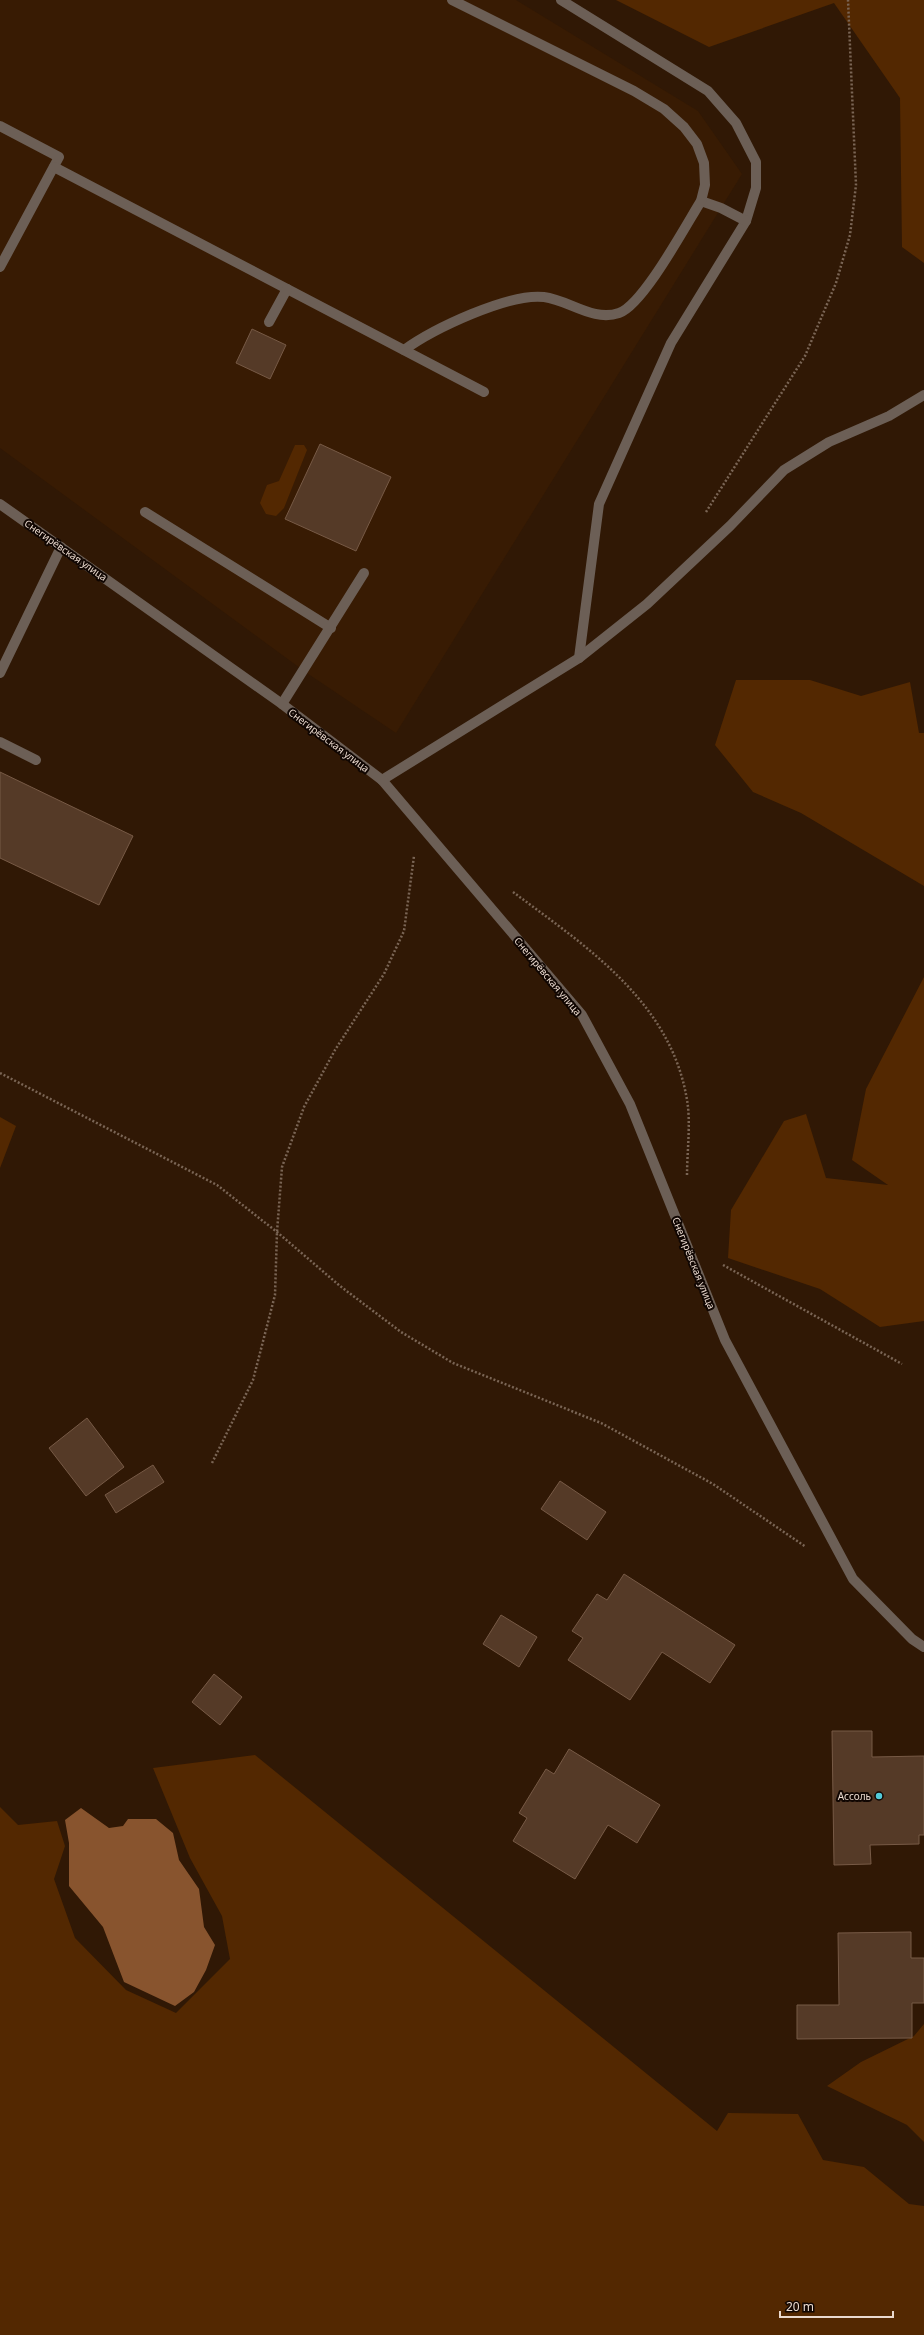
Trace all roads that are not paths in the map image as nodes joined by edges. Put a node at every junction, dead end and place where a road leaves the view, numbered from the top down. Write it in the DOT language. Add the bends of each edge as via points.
graph roads {
  1 [pos="452,0"];
  2 [pos="561,0"];
  3 [pos="0,126"];
  4 [pos="54,167"];
  5 [pos="701,201"];
  6 [pos="746,221"];
  7 [pos="0,267"];
  8 [pos="286,289"];
  9 [pos="269,322"];
  10 [pos="404,350"];
  11 [pos="484,392"];
  12 [pos="924,395"];
  13 [pos="0,504"];
  14 [pos="145,512"];
  15 [pos="62,547"];
  16 [pos="364,573"];
  17 [pos="331,628"];
  18 [pos="578,658"];
  19 [pos="0,673"];
  20 [pos="282,704"];
  21 [pos="0,742"];
  22 [pos="36,760"];
  23 [pos="382,780"];
  24 [pos="924,1647"];
  1 -- 5 [label="street" via="634,91 664,109 684,127 697,144 704,163 705,177"];
  2 -- 6 [label="street" via="708,92 736,123 756,162 756,188"];
  3 -- 4 [label="street" via="59,157"];
  4 -- 7 [label="street"];
  4 -- 8 [label="street"];
  5 -- 6 [label="street"];
  5 -- 10 [label="street" via="646,289 620,313 590,313 545,297 506,300 422,337"];
  6 -- 18 [label="street" via="671,343 599,504"];
  8 -- 9 [label="street"];
  8 -- 10 [label="street"];
  10 -- 11 [label="street"];
  12 -- 18 [label="street" via="889,416 829,442 784,470 730,526 647,604"];
  13 -- 15 [label="street, Снегирёвская улица"];
  14 -- 17 [label="street"];
  15 -- 19 [label="street"];
  15 -- 20 [label="street, Снегирёвская улица"];
  16 -- 17 [label="street"];
  17 -- 20 [label="street"];
  18 -- 23 [label="street"];
  20 -- 23 [label="street, Снегирёвская улица"];
  21 -- 22 [label="street"];
  23 -- 24 [label="street, Снегирёвская улица" via="582,1015 630,1104 726,1340 852,1579"];
}
